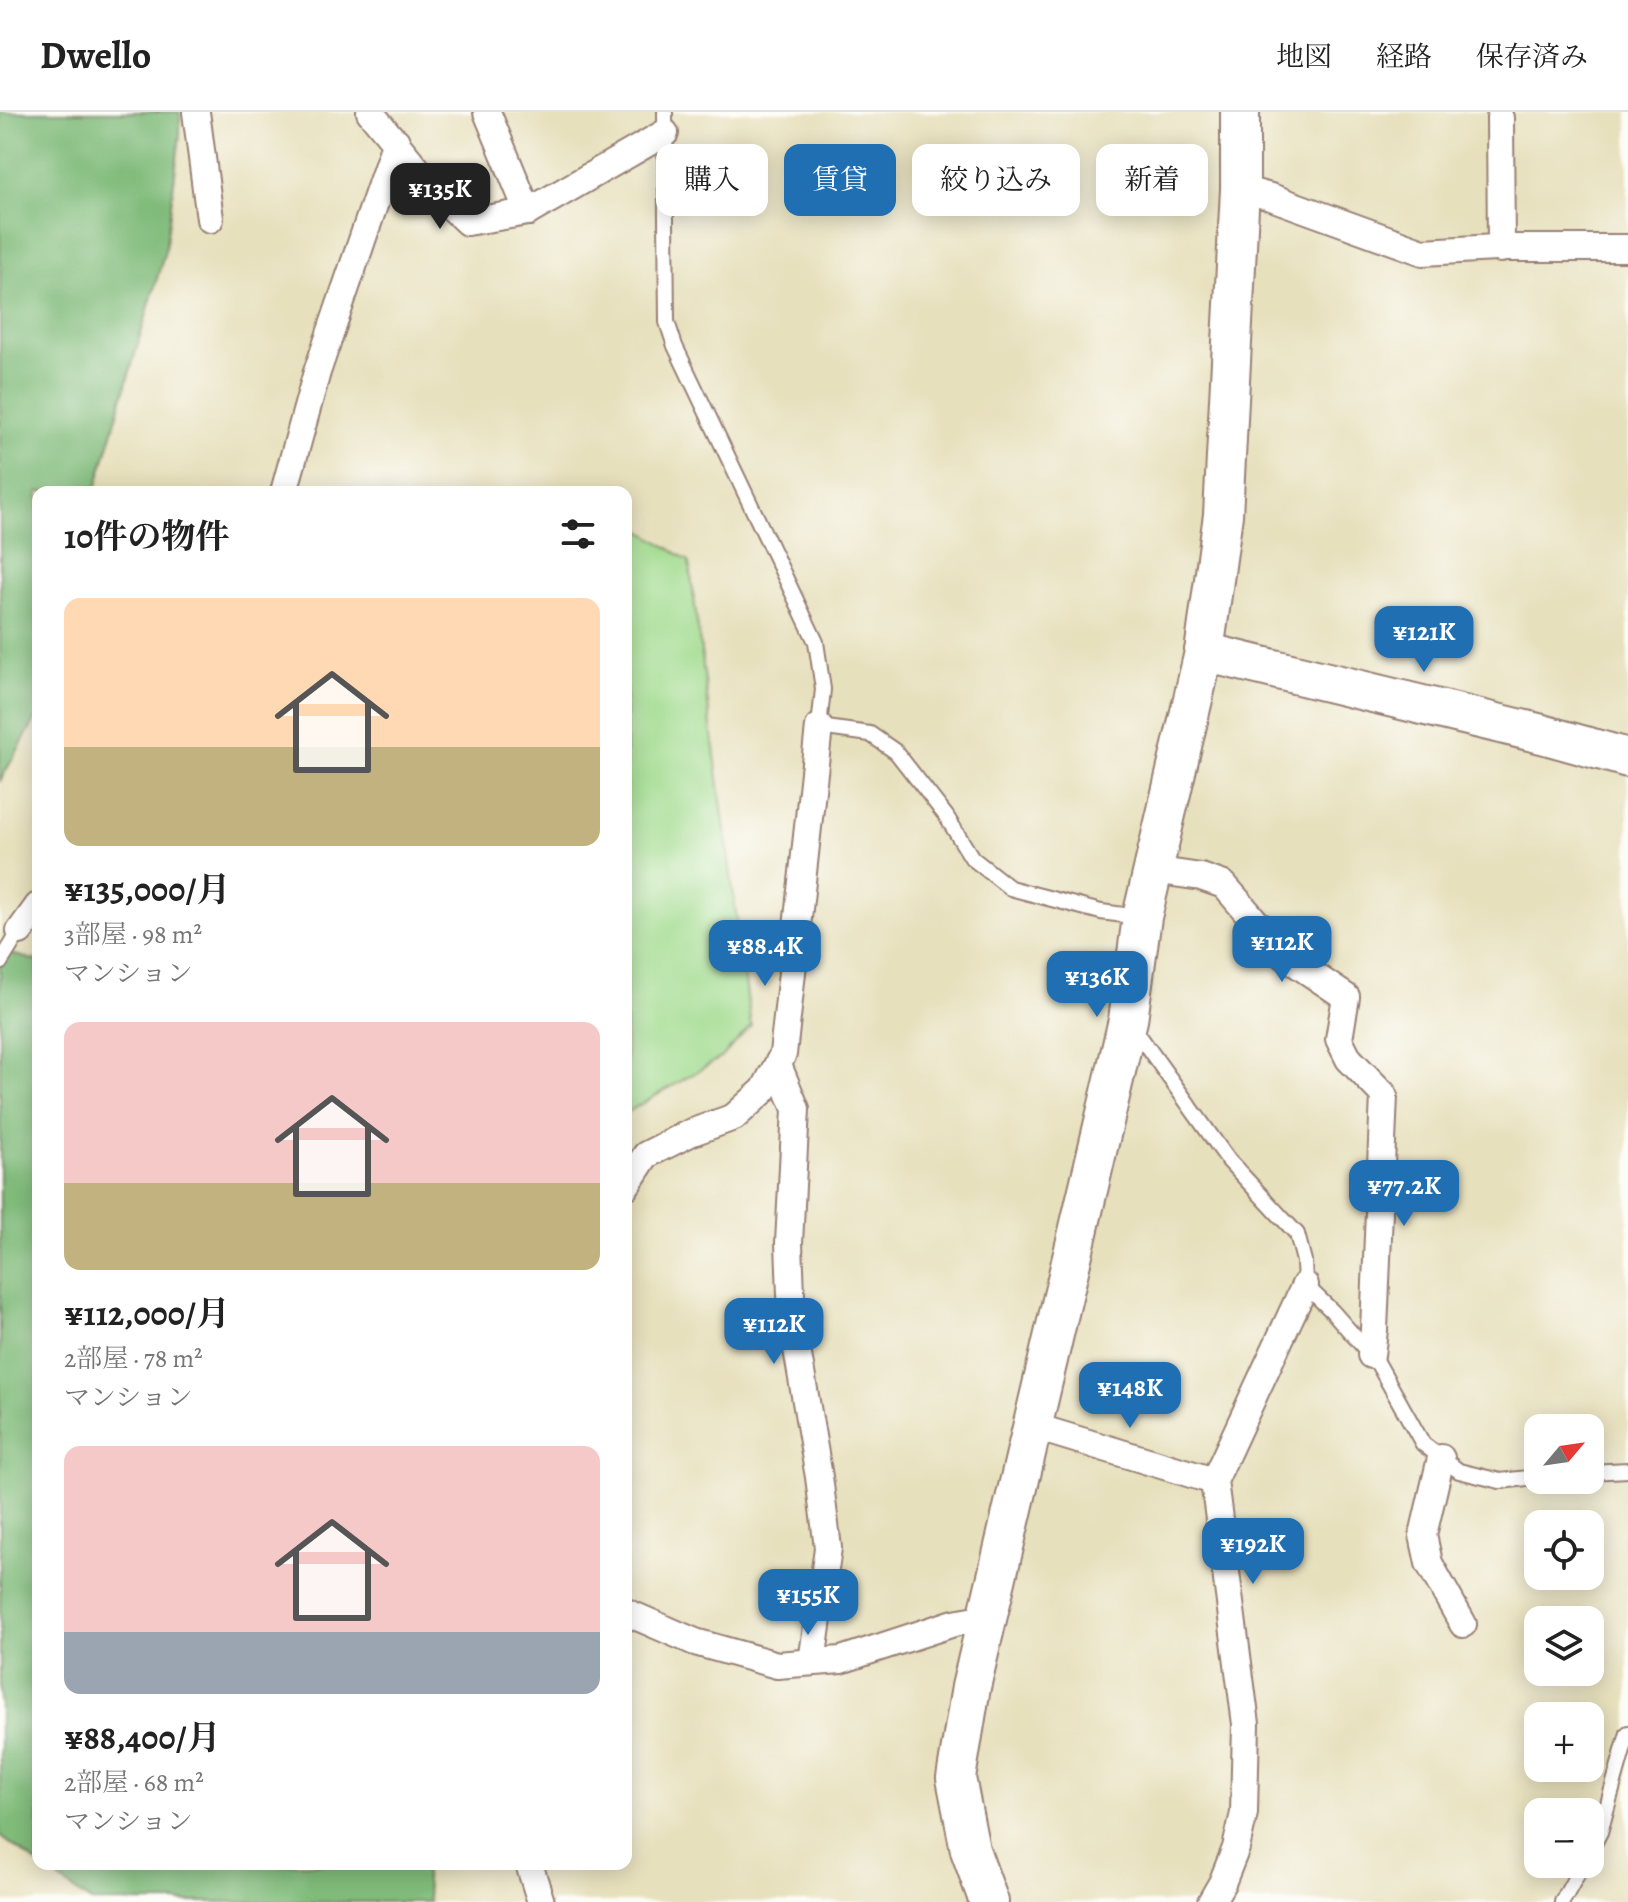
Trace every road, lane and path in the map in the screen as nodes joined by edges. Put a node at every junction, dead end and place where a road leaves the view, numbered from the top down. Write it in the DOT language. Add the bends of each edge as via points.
graph roads {
  1 [pos="196,112"];
  2 [pos="370,112"];
  3 [pos="487,112"];
  4 [pos="1240,112"];
  5 [pos="1500,118"];
  6 [pos="665,122"];
  7 [pos="396,141"];
  8 [pos="1240,189"];
  9 [pos="528,212"];
  10 [pos="210,219"];
  11 [pos="1628,248"];
  12 [pos="1501,249"];
  13 [pos="286,486"];
  14 [pos="1204,652"];
  15 [pos="819,727"];
  16 [pos="1628,758"];
  17 [pos="1153,870"];
  18 [pos="32,914"];
  19 [pos="1142,917"];
  20 [pos="20,931"];
  21 [pos="0,963"];
  22 [pos="1128,1020"];
  23 [pos="778,1065"];
  24 [pos="632,1177"];
  25 [pos="1305,1285"];
  26 [pos="1371,1355"];
  27 [pos="1032,1426"];
  28 [pos="1441,1458"];
  29 [pos="1628,1470"];
  30 [pos="1604,1471"];
  31 [pos="1524,1478"];
  32 [pos="1214,1481"];
  33 [pos="632,1615"];
  34 [pos="988,1617"];
  35 [pos="1463,1624"];
  36 [pos="812,1662"];
  37 [pos="1628,1733"];
  38 [pos="1604,1818"];
  39 [pos="531,1870"];
  40 [pos="1575,1878"];
  41 [pos="1223,1896"];
  42 [pos="541,1902"];
  43 [pos="989,1902"];
  44 [pos="1562,1902"];
  1 -- 10 [label="street"];
  2 -- 7 [label="street"];
  3 -- 9 [label="street"];
  4 -- 8 [label="street"];
  5 -- 12 [label="street"];
  6 -- 9 [label="street"];
  6 -- 15 [label="lane" via="667,322 816,642 823,689"];
  7 -- 9 [label="street" via="467,222"];
  7 -- 13 [label="street" via="317,372"];
  8 -- 12 [label="street" via="1423,252"];
  8 -- 14 [label="street" via="1223,515"];
  11 -- 12 [label="street"];
  14 -- 16 [label="street"];
  14 -- 17 [label="street"];
  15 -- 19 [label="lane" via="870,734 896,752 972,858 1010,888"];
  15 -- 23 [label="street"];
  17 -- 19 [label="street"];
  17 -- 26 [label="street" via="1224,885 1285,956 1346,997 1339,1039 1349,1059 1384,1095"];
  18 -- 20 [label="street"];
  19 -- 22 [label="street"];
  20 -- 21 [label="lane"];
  22 -- 25 [label="lane" via="1229,1161 1297,1234"];
  22 -- 27 [label="street"];
  23 -- 24 [label="street" via="764,1090 734,1117 646,1155"];
  23 -- 36 [label="street" via="796,1109 789,1243 792,1320 828,1548"];
  25 -- 26 [label="lane"];
  25 -- 32 [label="street"];
  26 -- 28 [label="lane" via="1423,1444"];
  27 -- 32 [label="street"];
  27 -- 34 [label="street"];
  28 -- 31 [label="lane" via="1459,1471 1500,1481"];
  28 -- 35 [label="street" via="1423,1535 1429,1563"];
  29 -- 30 [label="lane"];
  32 -- 41 [label="street" via="1246,1724 1244,1813"];
  33 -- 36 [label="street" via="695,1642 777,1665"];
  34 -- 36 [label="street" via="841,1660"];
  34 -- 43 [label="street" via="956,1778 970,1850"];
  37 -- 38 [label="lane"];
  39 -- 42 [label="street"];
  40 -- 44 [label="lane"];
}
